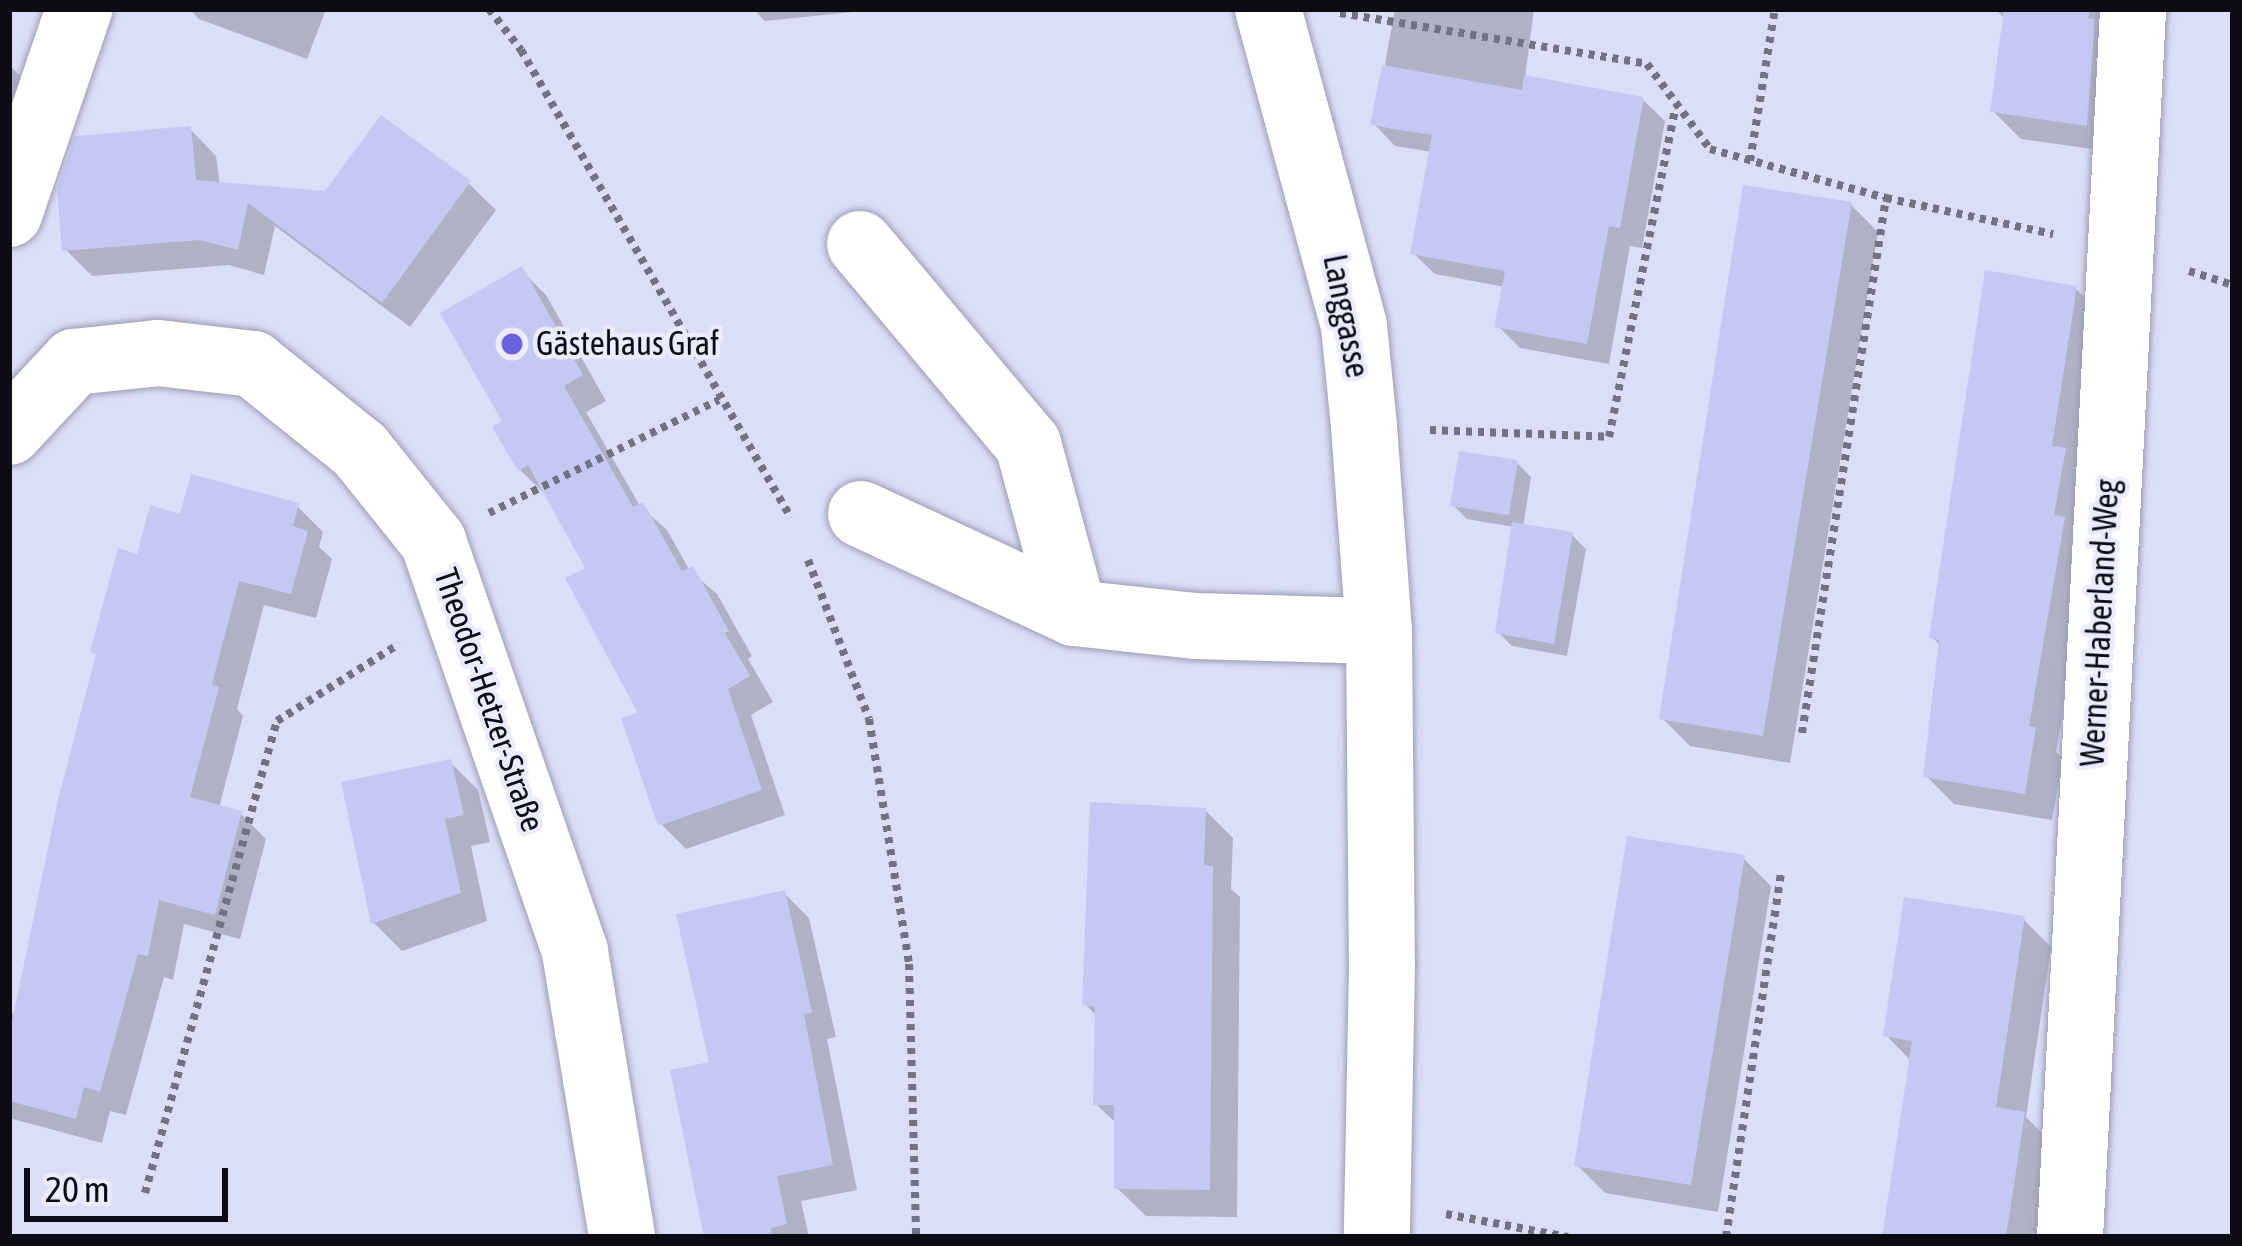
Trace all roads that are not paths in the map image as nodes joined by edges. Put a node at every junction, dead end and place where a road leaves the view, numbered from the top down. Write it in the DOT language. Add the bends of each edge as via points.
graph roads {
  1 [pos="79,9"];
  2 [pos="1268,9"];
  3 [pos="2133,9"];
  4 [pos="9,214"];
  5 [pos="860,244"];
  6 [pos="9,432"];
  7 [pos="861,514"];
  8 [pos="1074,613"];
  9 [pos="1379,631"];
  10 [pos="1377,1219"];
  11 [pos="622,1237"];
  12 [pos="2070,1237"];
  1 -- 4 [label="street"];
  2 -- 9 [label="street, Langgasse" via="1354,326"];
  3 -- 12 [label="street, Werner-Haberland-Weg"];
  5 -- 8 [label="street" via="1028,444"];
  6 -- 11 [label="street, Theodor-Hetzer-Straße" via="74,362 158,353 253,364 360,450 433,541 575,952"];
  7 -- 8 [label="street"];
  8 -- 9 [label="street"];
  9 -- 10 [label="street, Langgasse"];
}
